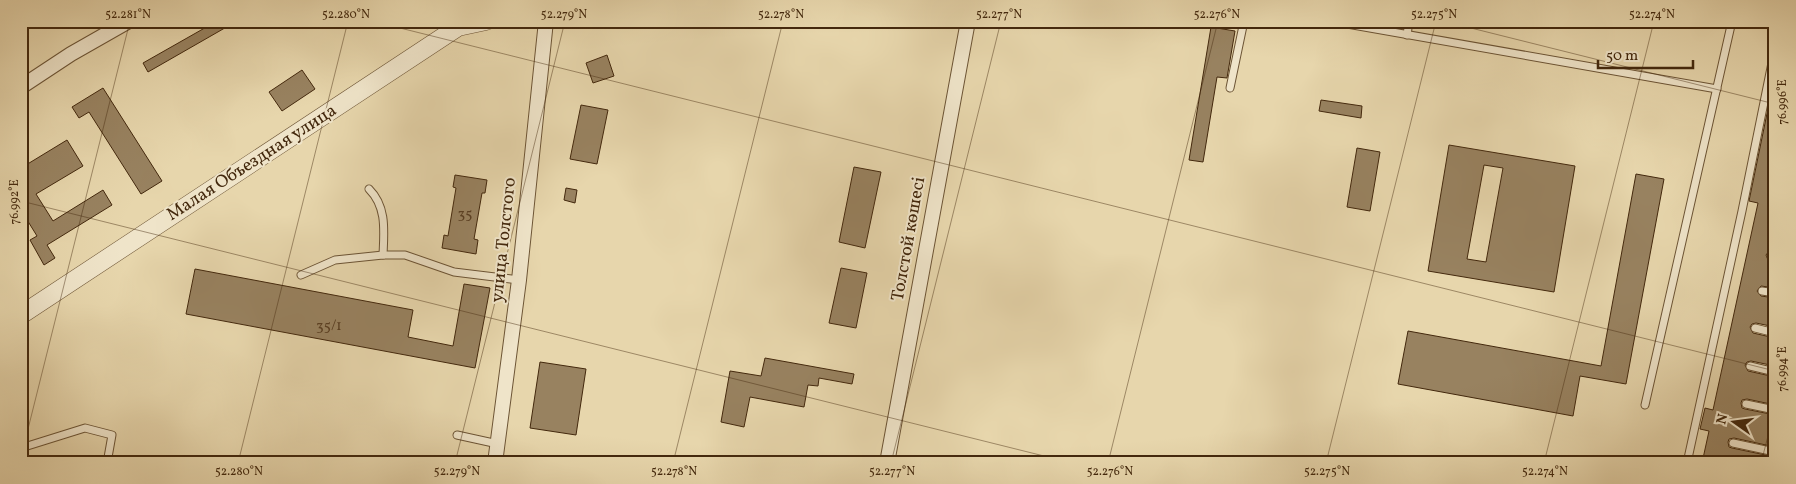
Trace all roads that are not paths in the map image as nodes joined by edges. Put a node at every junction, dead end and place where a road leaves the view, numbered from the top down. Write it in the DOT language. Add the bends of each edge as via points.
graph roads {
  1 [pos="129,21"];
  2 [pos="486,21"];
  3 [pos="546,21"];
  4 [pos="968,21"];
  5 [pos="1244,21"];
  6 [pos="1330,21"];
  7 [pos="1409,21"];
  8 [pos="1732,21"];
  9 [pos="456,24"];
  10 [pos="1406,35"];
  11 [pos="1775,48"];
  12 [pos="21,86"];
  13 [pos="1230,88"];
  14 [pos="1717,89"];
  15 [pos="369,189"];
  16 [pos="383,254"];
  17 [pos="301,275"];
  18 [pos="520,280"];
  19 [pos="1762,290"];
  20 [pos="1775,293"];
  21 [pos="21,315"];
  22 [pos="1755,328"];
  23 [pos="1775,333"];
  24 [pos="1750,366"];
  25 [pos="1775,372"];
  26 [pos="1746,404"];
  27 [pos="1645,405"];
  28 [pos="1775,410"];
  29 [pos="457,436"];
  30 [pos="1733,443"];
  31 [pos="498,444"];
  32 [pos="21,448"];
  33 [pos="1775,452"];
  34 [pos="107,463"];
  35 [pos="495,463"];
  36 [pos="887,463"];
  37 [pos="1687,463"];
  1 -- 12 [label="street"];
  2 -- 9 [label="street, Малая Объездная улица"];
  3 -- 18 [label="street, улица Толстого"];
  4 -- 36 [label="street, Толстой көшесі"];
  5 -- 13 [label="lane"];
  6 -- 10 [label="lane"];
  7 -- 10 [label="lane"];
  8 -- 14 [label="lane"];
  9 -- 21 [label="street, Малая Объездная улица"];
  10 -- 14 [label="lane"];
  11 -- 37 [label="lane"];
  14 -- 27 [label="lane"];
  15 -- 16 [label="lane" via="377,197 384,220"];
  16 -- 17 [label="lane" via="335,260"];
  16 -- 18 [label="lane" via="405,255 454,272"];
  18 -- 31 [label="street, улица Толстого"];
  19 -- 20 [label="lane"];
  22 -- 23 [label="lane"];
  24 -- 25 [label="lane"];
  26 -- 28 [label="lane"];
  29 -- 31 [label="lane"];
  30 -- 33 [label="lane"];
  31 -- 35 [label="street, улица Толстого"];
  32 -- 34 [label="lane" via="85,428 112,434"];
}
